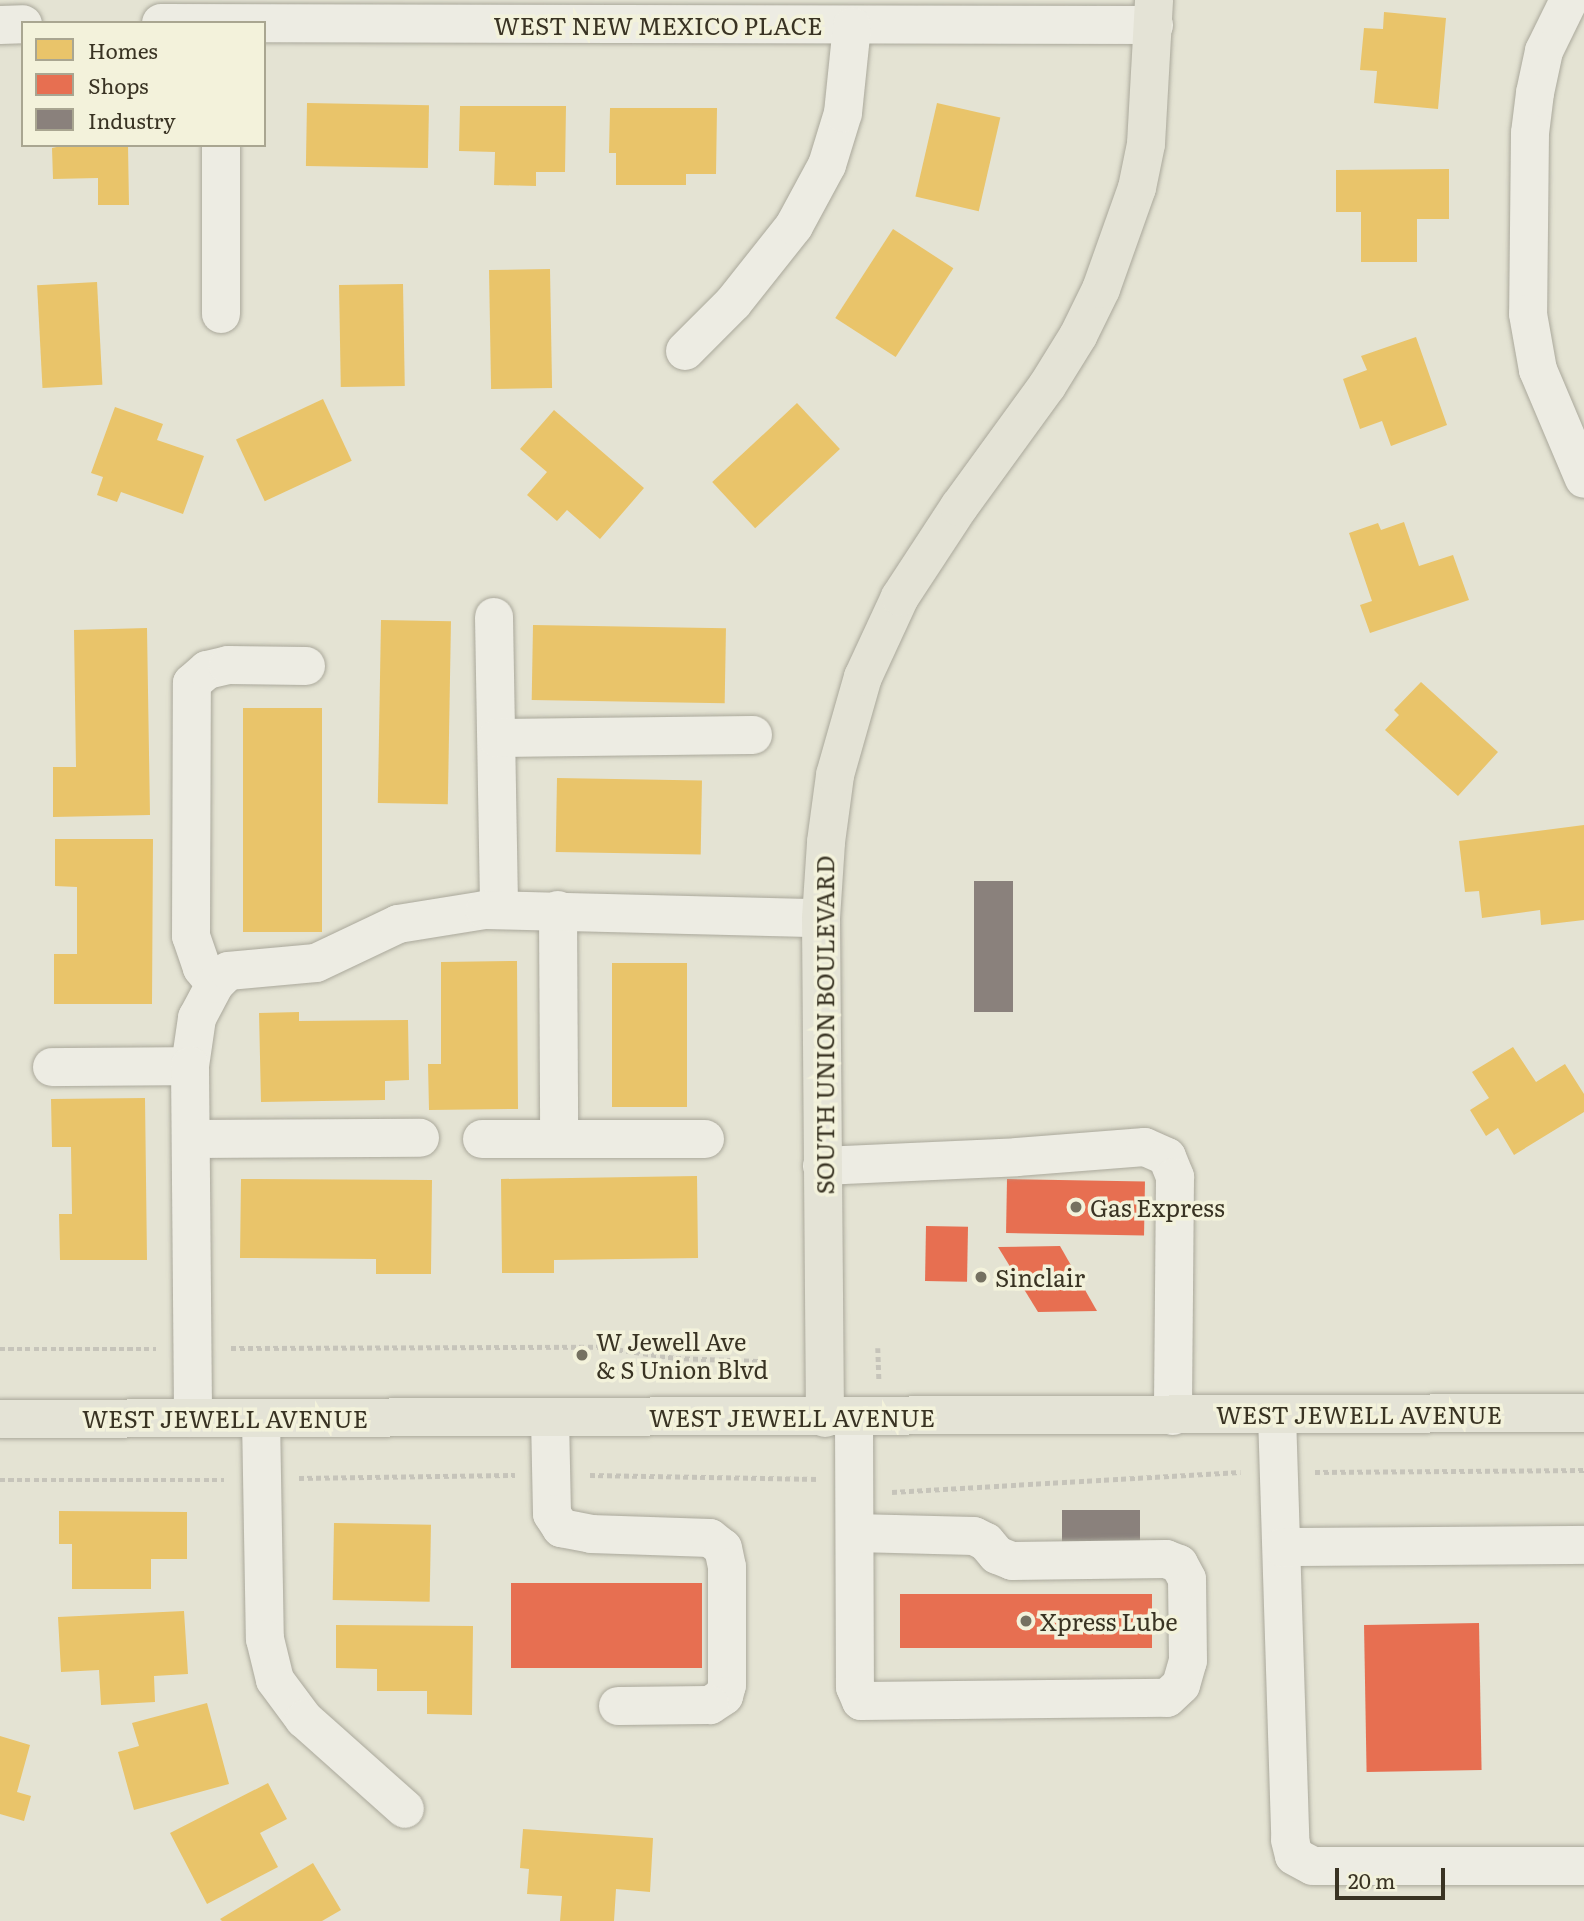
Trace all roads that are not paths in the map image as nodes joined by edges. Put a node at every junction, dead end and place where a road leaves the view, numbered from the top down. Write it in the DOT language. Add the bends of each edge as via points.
graph roads {
  1 [pos="1569,0"];
  2 [pos="1154,13"];
  3 [pos="266,22"];
  4 [pos="21,24"];
  5 [pos="0,25"];
  6 [pos="852,26"];
  7 [pos="221,147"];
  8 [pos="221,314"];
  9 [pos="685,352"];
  10 [pos="1584,479"];
  11 [pos="494,617"];
  12 [pos="306,666"];
  13 [pos="754,735"];
  14 [pos="496,738"];
  15 [pos="499,910"];
  16 [pos="558,910"];
  17 [pos="821,918"];
  18 [pos="215,984"];
  19 [pos="190,1066"];
  20 [pos="52,1067"];
  21 [pos="420,1138"];
  22 [pos="191,1139"];
  23 [pos="482,1139"];
  24 [pos="559,1139"];
  25 [pos="705,1139"];
  26 [pos="822,1166"];
  27 [pos="1584,1413"];
  28 [pos="1277,1415"];
  29 [pos="1173,1416"];
  30 [pos="840,1417"];
  31 [pos="193,1418"];
  32 [pos="261,1418"];
  33 [pos="550,1418"];
  34 [pos="0,1419"];
  35 [pos="855,1533"];
  36 [pos="1584,1545"];
  37 [pos="1282,1546"];
  38 [pos="618,1706"];
  39 [pos="405,1809"];
  40 [pos="1584,1866"];
  1 -- 10 [label="street" via="1544,51 1535,93 1528,314 1538,370"];
  2 -- 6 [label="street, WEST NEW MEXICO PLACE"];
  2 -- 17 [label="main road, SOUTH UNION BOULEVARD" via="1151,97 1140,177 1121,238 1078,336 900,597 863,677 835,775"];
  3 -- 6 [label="street, WEST NEW MEXICO PLACE"];
  4 -- 5 [label="street"];
  6 -- 9 [label="street" via="843,113 822,174 794,226 765,264"];
  7 -- 8 [label="street"];
  11 -- 14 [label="street"];
  12 -- 18 [label="street" via="228,665 206,670 192,683 191,936 202,968"];
  13 -- 14 [label="street"];
  14 -- 15 [label="street"];
  15 -- 16 [label="street"];
  15 -- 18 [label="street" via="398,924 316,963 228,971"];
  16 -- 17 [label="street"];
  16 -- 24 [label="street"];
  17 -- 26 [label="main road, SOUTH UNION BOULEVARD"];
  18 -- 19 [label="street" via="197,1018"];
  19 -- 20 [label="street"];
  19 -- 22 [label="street"];
  21 -- 22 [label="street"];
  22 -- 31 [label="street"];
  23 -- 24 [label="street"];
  24 -- 25 [label="street"];
  26 -- 29 [label="street" via="1145,1147 1167,1157 1175,1177"];
  26 -- 30 [label="main road, SOUTH UNION BOULEVARD"];
  27 -- 28 [label="main road, WEST JEWELL AVENUE"];
  28 -- 29 [label="main road, WEST JEWELL AVENUE"];
  28 -- 37 [label="street"];
  29 -- 30 [label="main road, WEST JEWELL AVENUE"];
  30 -- 33 [label="main road, WEST JEWELL AVENUE"];
  30 -- 35 [label="street"];
  31 -- 32 [label="main road, WEST JEWELL AVENUE"];
  31 -- 34 [label="main road, WEST JEWELL AVENUE"];
  32 -- 33 [label="main road, WEST JEWELL AVENUE"];
  32 -- 39 [label="street" via="265,1639 275,1680 304,1719"];
  33 -- 38 [label="street" via="552,1514 561,1528 591,1534 710,1538 723,1548 727,1567 724,1696 710,1706"];
  35 -- 35 [label="street" via="855,1686 861,1701 1167,1698 1181,1685 1188,1661 1187,1579 1179,1564 1166,1559 1012,1561 974,1536"];
  36 -- 37 [label="street"];
  37 -- 40 [label="street" via="1294,1856 1313,1866"];
}
